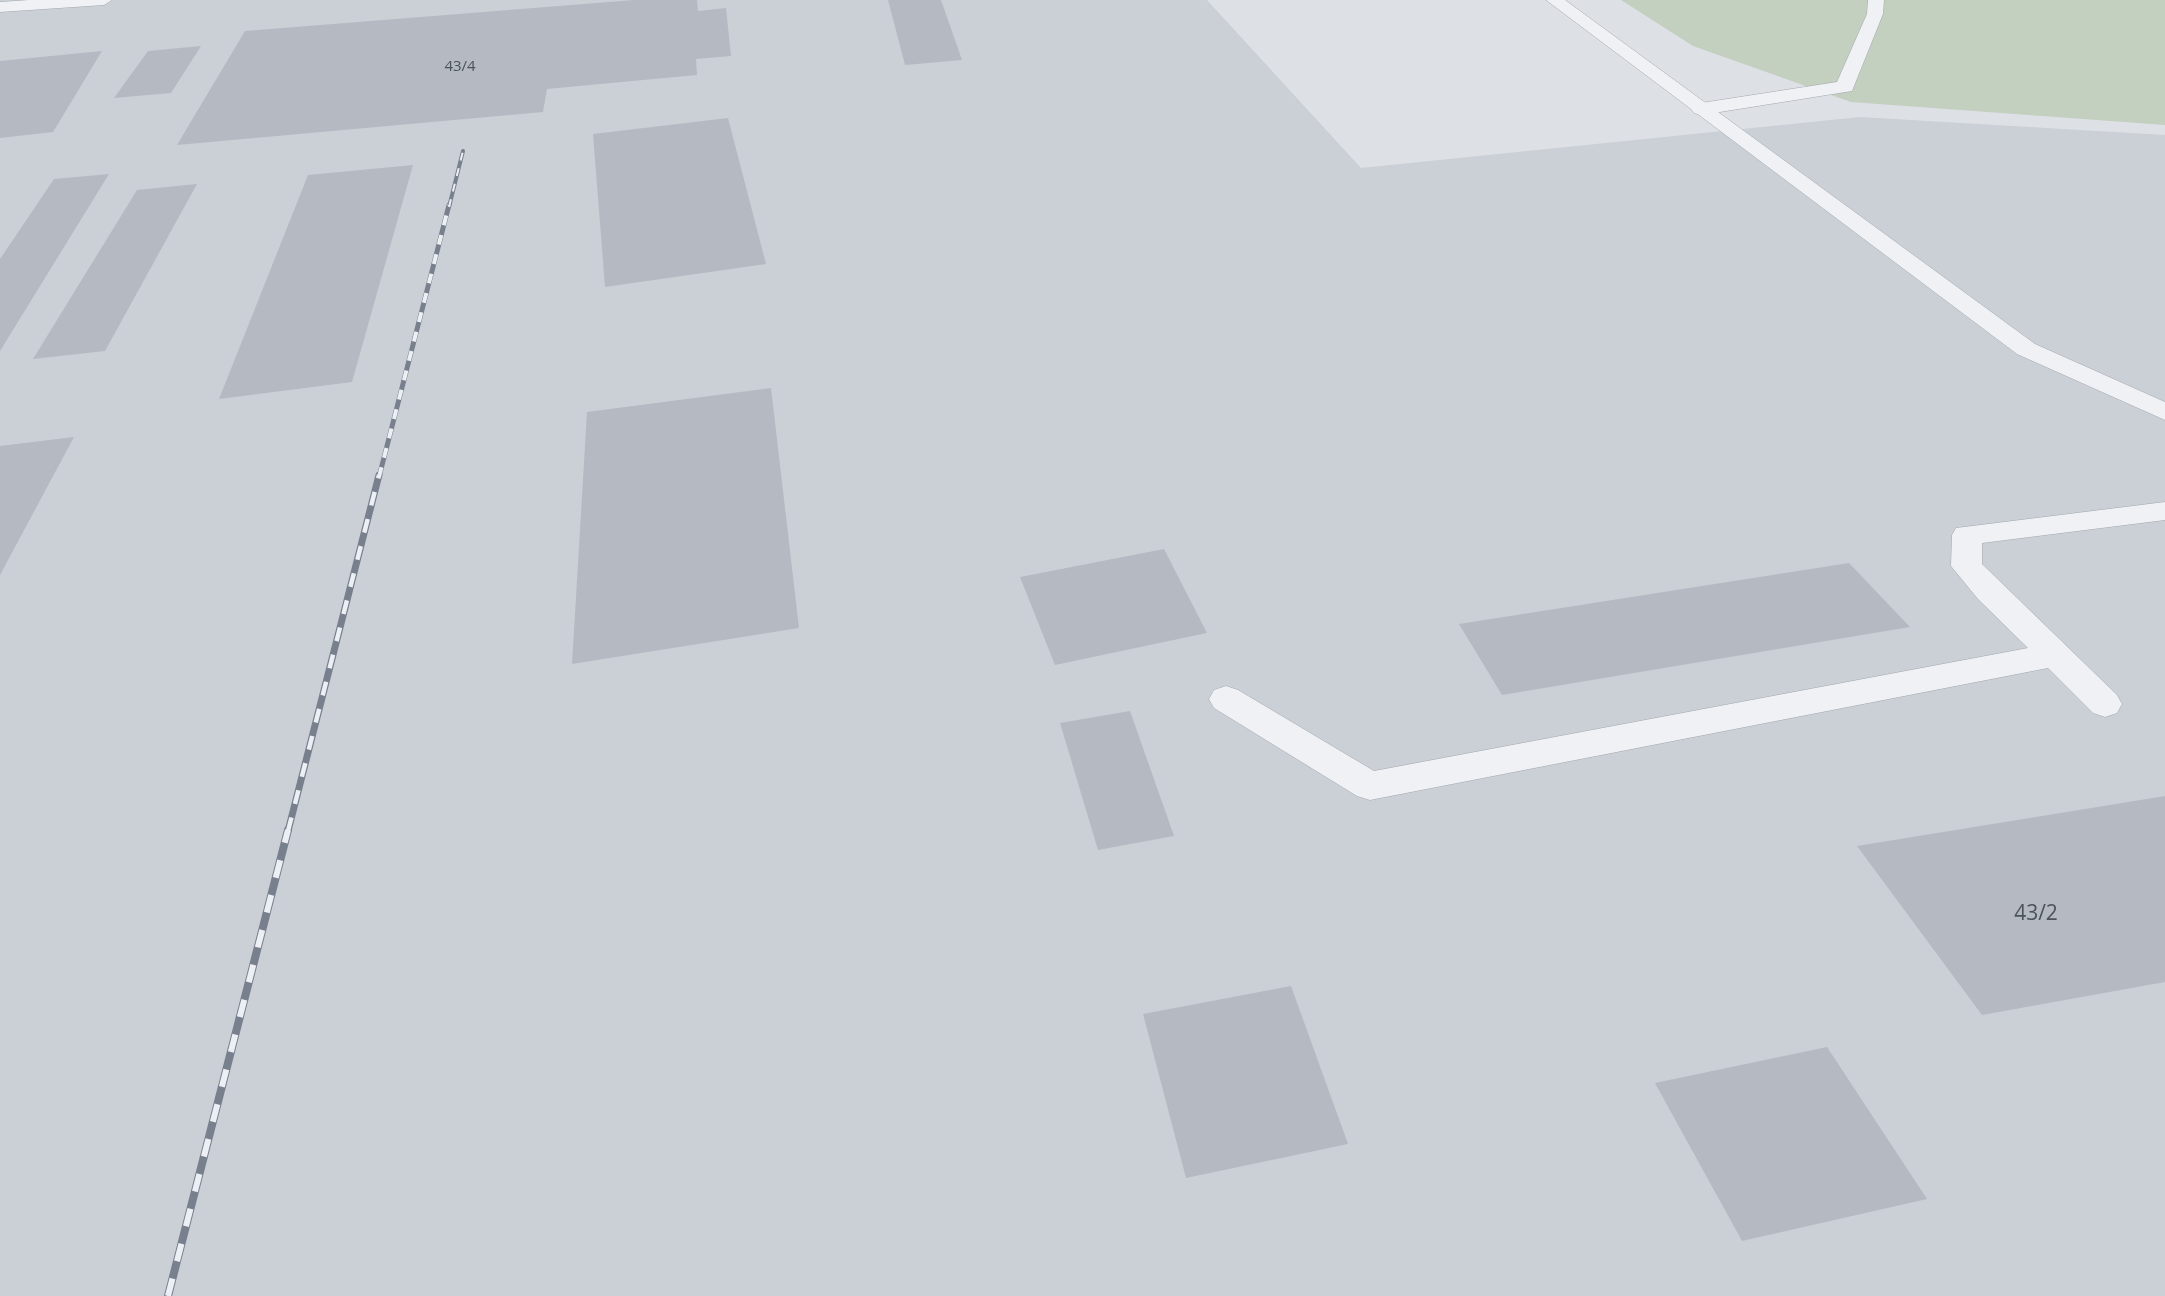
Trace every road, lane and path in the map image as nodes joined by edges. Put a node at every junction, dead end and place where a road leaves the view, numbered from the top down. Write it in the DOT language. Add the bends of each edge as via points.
graph roads {
  1 [pos="104,0"];
  2 [pos="1554,0"];
  3 [pos="1876,0"];
  4 [pos="0,7"];
  5 [pos="1701,109"];
  6 [pos="2165,412"];
  7 [pos="2165,511"];
  8 [pos="2054,655"];
  9 [pos="1226,699"];
  10 [pos="2105,704"];
  1 -- 4 [label="street"];
  2 -- 5 [label="street"];
  3 -- 5 [label="street" via="1875,14 1845,87"];
  5 -- 6 [label="street" via="2026,349"];
  7 -- 8 [label="street" via="1967,535 1966,566"];
  8 -- 9 [label="street" via="1370,786"];
  8 -- 10 [label="street"];
}
